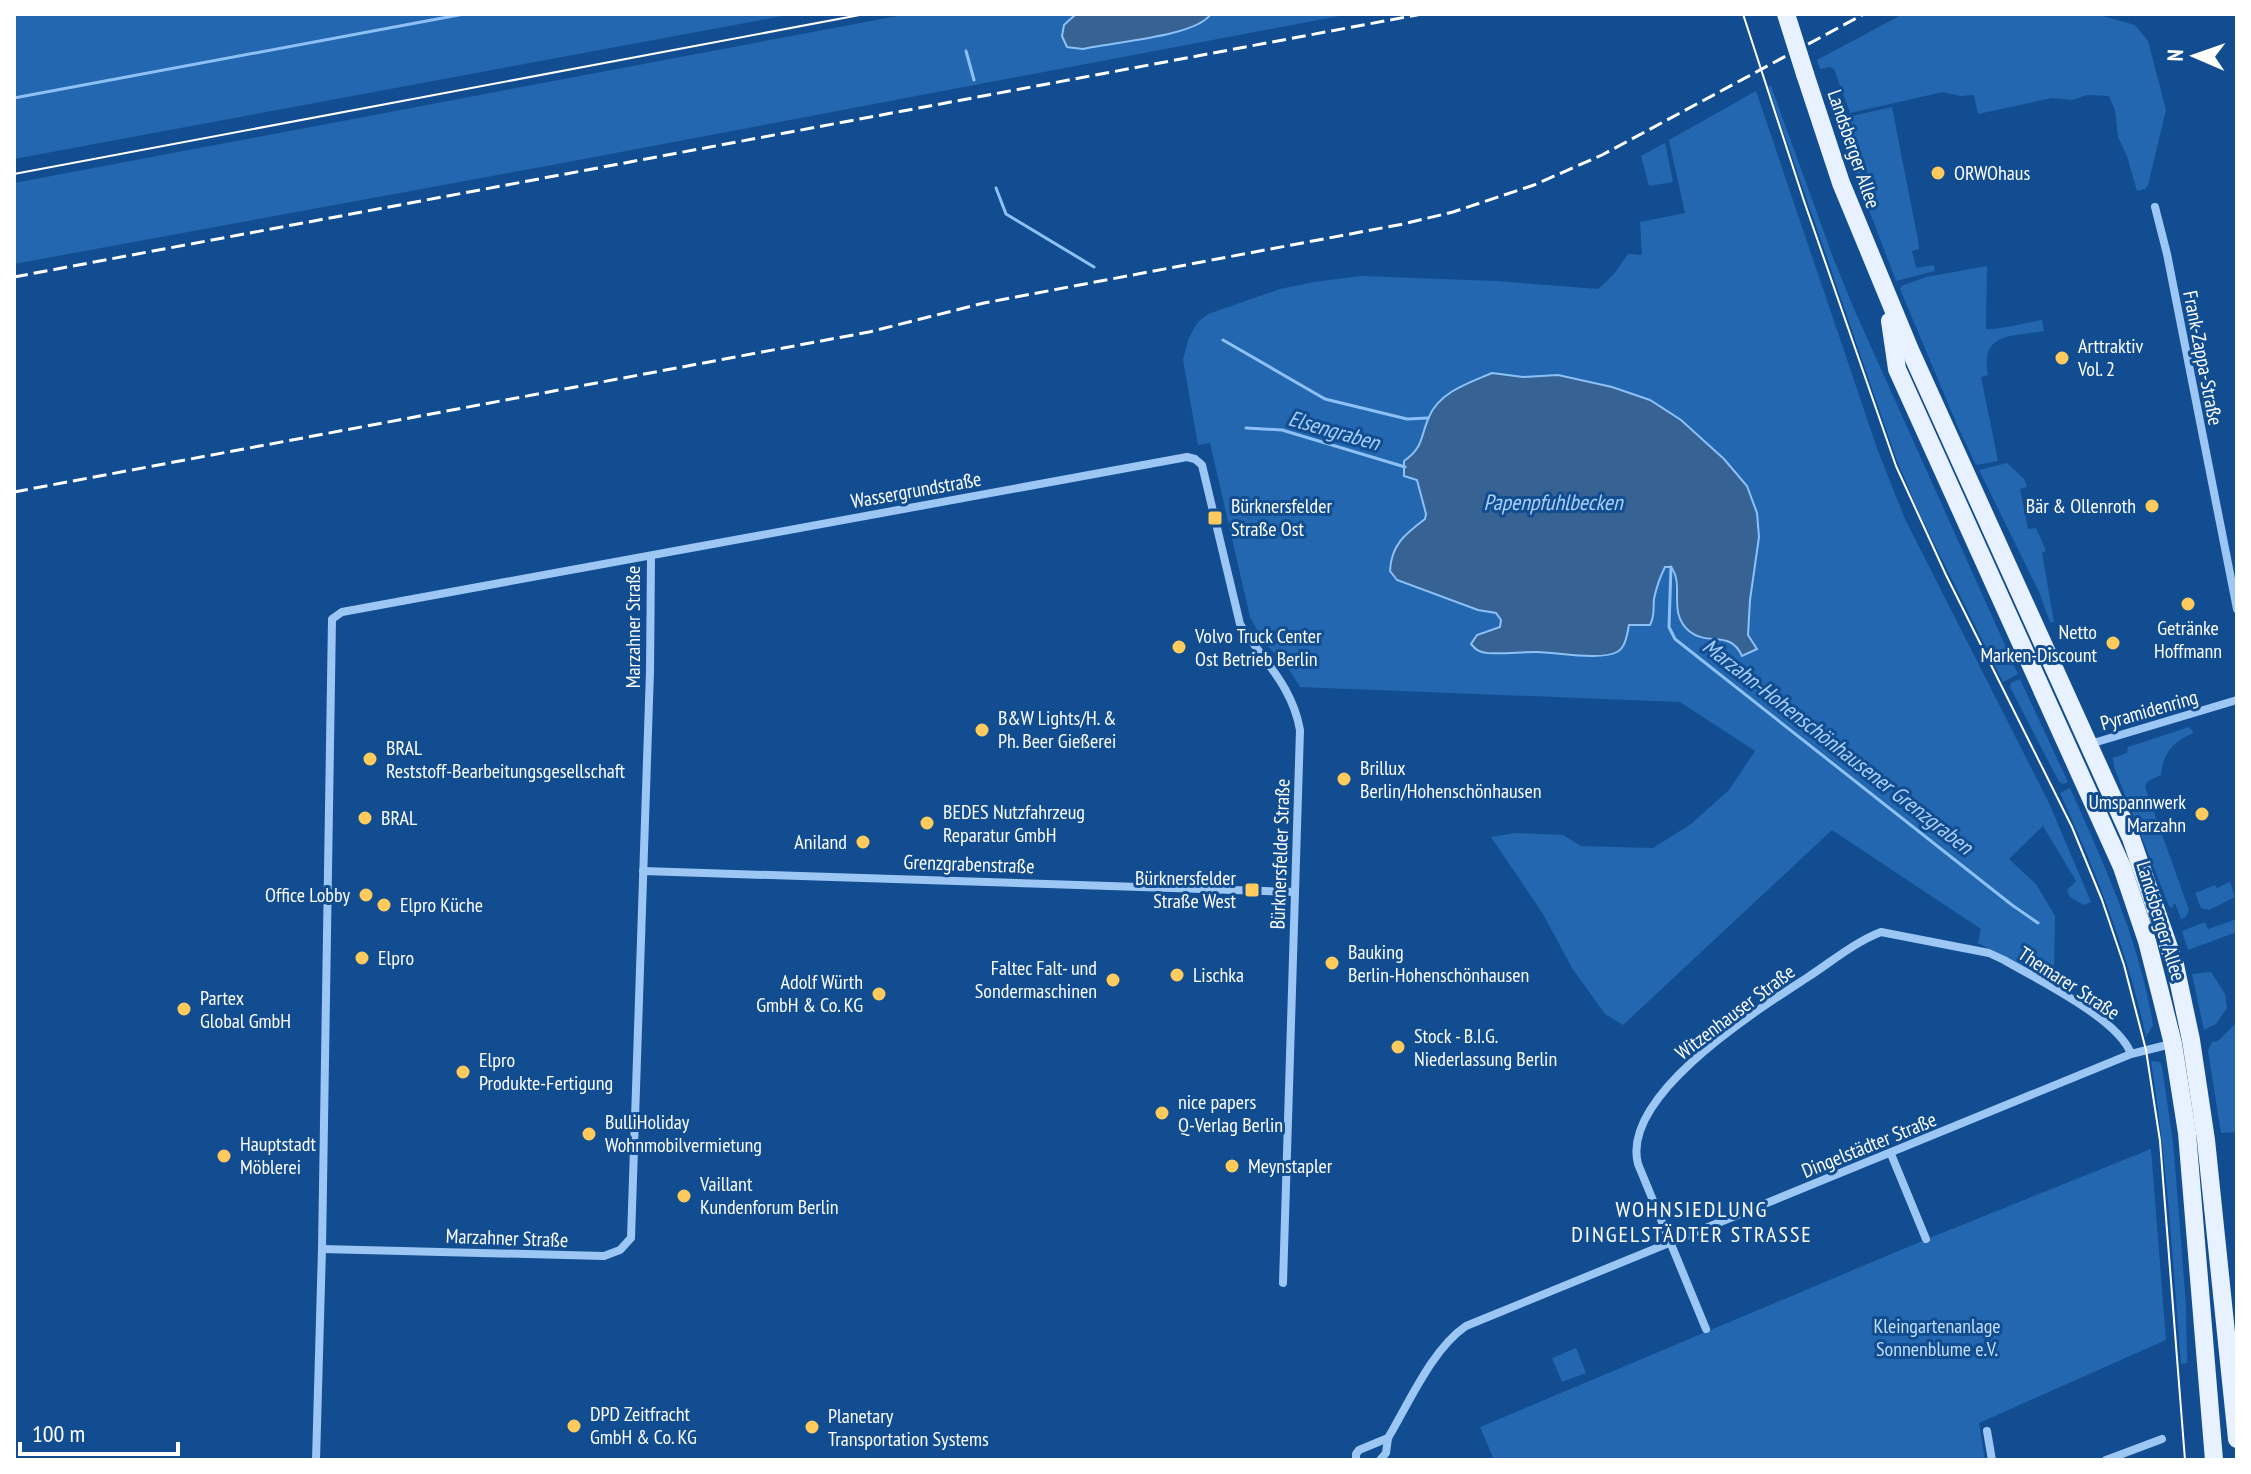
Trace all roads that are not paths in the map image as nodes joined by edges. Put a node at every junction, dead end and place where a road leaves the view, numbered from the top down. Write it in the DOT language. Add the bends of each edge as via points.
graph roads {
  1 [pos="1786,14"];
  2 [pos="2155,207"];
  3 [pos="1887,296"];
  4 [pos="1187,457"];
  5 [pos="651,557"];
  6 [pos="2237,609"];
  7 [pos="2237,700"];
  8 [pos="2088,744"];
  9 [pos="2070,751"];
  10 [pos="643,871"];
  11 [pos="1295,892"];
  12 [pos="1981,951"];
  13 [pos="2182,1042"];
  14 [pos="2131,1054"];
  15 [pos="1891,1154"];
  16 [pos="1926,1239"];
  17 [pos="1670,1242"];
  18 [pos="322,1249"];
  19 [pos="1283,1283"];
  20 [pos="2230,1318"];
  21 [pos="1706,1329"];
  22 [pos="1987,1431"];
  23 [pos="1388,1438"];
  24 [pos="2162,1439"];
  25 [pos="2237,1439"];
  26 [pos="316,1460"];
  27 [pos="1356,1460"];
  28 [pos="1380,1460"];
  29 [pos="1992,1460"];
  30 [pos="2106,1460"];
  31 [pos="2214,1460"];
  1 -- 3 [label="main road, Landsberger Allee, bridge" via="1841,183"];
  2 -- 6 [label="street, Frank-Zappa-Straße"];
  3 -- 8 [label="main road, Landsberger Allee"];
  3 -- 9 [label="main road, Landsberger Allee" via="1897,369"];
  4 -- 5 [label="street, Wassergrundstraße"];
  4 -- 11 [label="street, Bürknersfelder Straße" via="1202,465 1240,624 1284,684 1297,713"];
  5 -- 10 [label="street, Marzahner Straße"];
  5 -- 18 [label="street, Marzahner Straße" via="342,612 332,619"];
  7 -- 8 [label="street, Pyramidenring"];
  8 -- 9 [label="street, Pyramidenring"];
  8 -- 13 [label="main road, Landsberger Allee" via="2131,838 2164,930 2175,965"];
  9 -- 13 [label="main road, Landsberger Allee" via="2122,867"];
  10 -- 11 [label="street, Grenzgrabenstraße"];
  10 -- 18 [label="street, Marzahner Straße" via="633,1229 626,1245 613,1254 594,1256"];
  11 -- 19 [label="street, Bürknersfelder Straße"];
  12 -- 14 [label="street, Themarer Straße" via="2095,1015"];
  12 -- 17 [label="street, Witzenhauser Straße" via="1876,934 1749,1017 1686,1068 1652,1107 1635,1149"];
  13 -- 14 [label="street, Dingelstädter Straße"];
  13 -- 20 [label="main road, Landsberger Allee" via="2206,1140"];
  13 -- 31 [label="main road, Landsberger Allee"];
  14 -- 15 [label="street, Dingelstädter Straße"];
  15 -- 16 [label="street"];
  15 -- 17 [label="street, Dingelstädter Straße"];
  17 -- 21 [label="street, Witzenhauser Straße"];
  17 -- 23 [label="street, Dingelstädter Straße" via="1456,1333"];
  18 -- 26 [label="street, Marzahner Straße"];
  20 -- 25 [label="main road, Landsberger Allee"];
  22 -- 29 [label="street"];
  23 -- 27 [label="street, Dingelstädter Straße" via="1359,1450"];
  23 -- 28 [label="street, Dingelstädter Straße"];
  24 -- 30 [label="street"];
}
